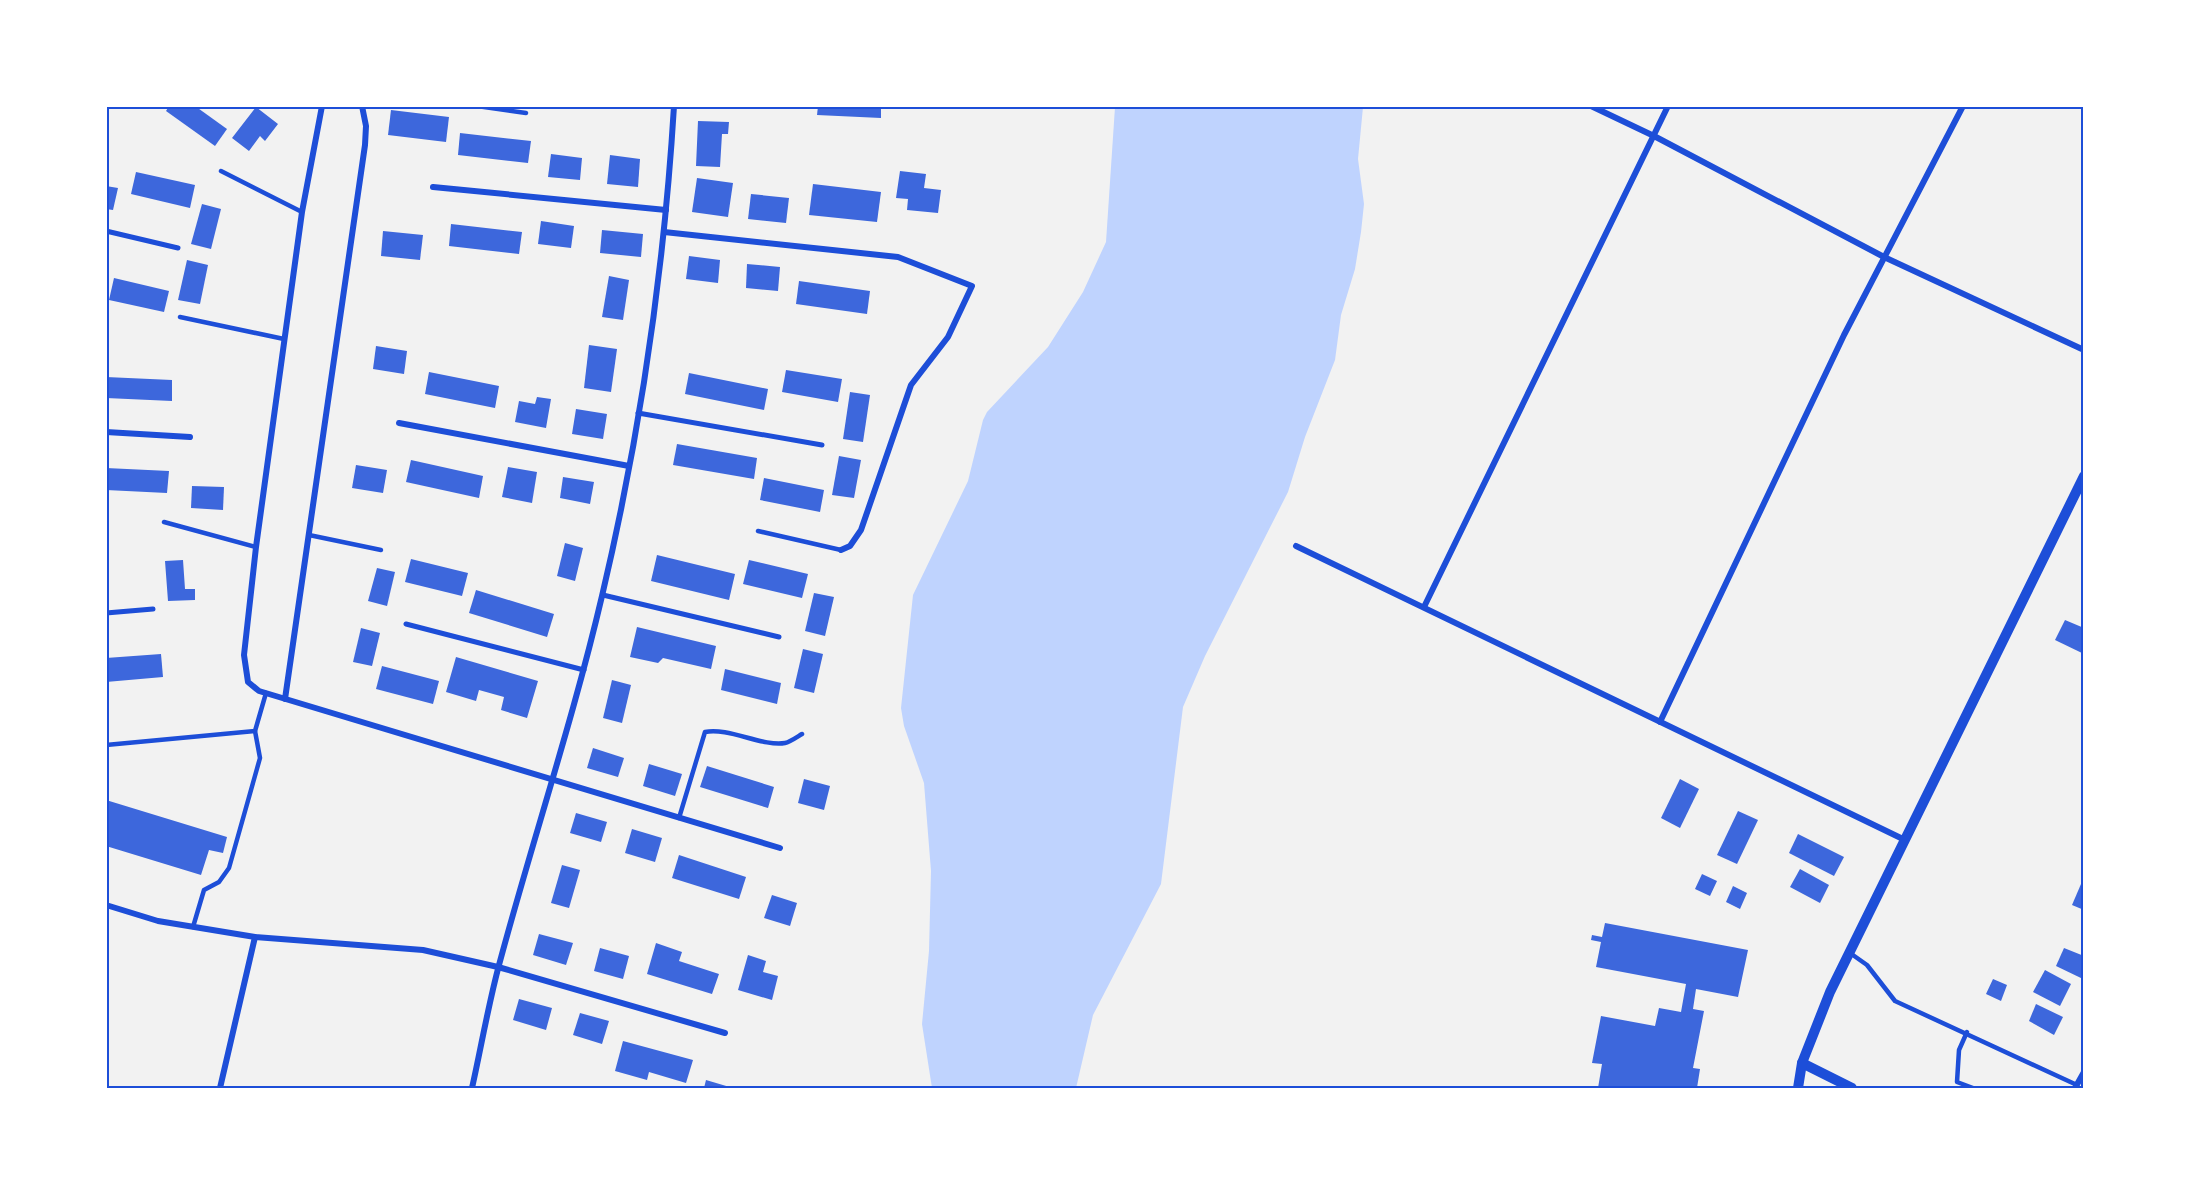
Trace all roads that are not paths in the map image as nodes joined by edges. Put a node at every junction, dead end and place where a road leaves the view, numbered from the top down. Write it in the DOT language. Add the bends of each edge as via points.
graph roads {
  1 [pos="322,106"];
  2 [pos="362,106"];
  3 [pos="477,106"];
  4 [pos="674,106"];
  5 [pos="1591,106"];
  6 [pos="1668,106"];
  7 [pos="1963,106"];
  8 [pos="526,112"];
  9 [pos="1654,136"];
  10 [pos="221,171"];
  11 [pos="433,187"];
  12 [pos="666,210"];
  13 [pos="302,212"];
  14 [pos="106,231"];
  15 [pos="664,232"];
  16 [pos="178,248"];
  17 [pos="1884,257"];
  18 [pos="180,317"];
  19 [pos="284,339"];
  20 [pos="2084,351"];
  21 [pos="638,413"];
  22 [pos="399,423"];
  23 [pos="106,432"];
  24 [pos="190,437"];
  25 [pos="822,445"];
  26 [pos="629,466"];
  27 [pos="2084,476"];
  28 [pos="164,522"];
  29 [pos="758,531"];
  30 [pos="309,535"];
  31 [pos="1296,546"];
  32 [pos="256,547"];
  33 [pos="381,550"];
  34 [pos="842,550"];
  35 [pos="603,595"];
  36 [pos="1424,607"];
  37 [pos="153,609"];
  38 [pos="106,613"];
  39 [pos="405,624"];
  40 [pos="779,637"];
  41 [pos="584,670"];
  42 [pos="266,693"];
  43 [pos="285,699"];
  44 [pos="1660,722"];
  45 [pos="255,731"];
  46 [pos="802,734"];
  47 [pos="106,745"];
  48 [pos="552,781"];
  49 [pos="679,818"];
  50 [pos="1906,840"];
  51 [pos="780,848"];
  52 [pos="106,905"];
  53 [pos="193,927"];
  54 [pos="255,937"];
  55 [pos="1850,953"];
  56 [pos="498,967"];
  57 [pos="1967,1032"];
  58 [pos="725,1033"];
  59 [pos="1802,1063"];
  60 [pos="2084,1072"];
  61 [pos="2076,1087"];
  62 [pos="220,1089"];
  63 [pos="472,1089"];
  64 [pos="1798,1089"];
  65 [pos="1852,1089"];
  66 [pos="1973,1089"];
  1 -- 13 [label="street"];
  2 -- 30 [label="street" via="364,145"];
  3 -- 8 [label="lane"];
  4 -- 12 [label="street"];
  5 -- 9 [label="street"];
  6 -- 9 [label="street"];
  7 -- 17 [label="street"];
  9 -- 17 [label="street"];
  9 -- 36 [label="street"];
  10 -- 13 [label="lane"];
  11 -- 12 [label="street"];
  12 -- 15 [label="street"];
  13 -- 19 [label="street"];
  14 -- 16 [label="street"];
  15 -- 21 [label="street"];
  15 -- 34 [label="street" via="898,256 972,286 948,338 911,385 858,538"];
  17 -- 20 [label="street"];
  17 -- 44 [label="street"];
  18 -- 19 [label="lane"];
  19 -- 32 [label="street"];
  21 -- 25 [label="street"];
  21 -- 26 [label="street"];
  22 -- 26 [label="street"];
  23 -- 24 [label="street"];
  26 -- 35 [label="street"];
  27 -- 50 [label="street"];
  28 -- 32 [label="lane"];
  29 -- 34 [label="lane"];
  30 -- 33 [label="lane"];
  30 -- 43 [label="street"];
  31 -- 36 [label="street"];
  32 -- 42 [label="street" via="244,668 252,687"];
  35 -- 40 [label="street"];
  35 -- 41 [label="street"];
  36 -- 44 [label="street"];
  37 -- 38 [label="street"];
  39 -- 41 [label="street"];
  41 -- 48 [label="street"];
  42 -- 43 [label="street"];
  42 -- 45 [label="lane"];
  43 -- 48 [label="street"];
  44 -- 50 [label="street"];
  45 -- 47 [label="lane"];
  45 -- 53 [label="lane" via="260,758 229,868 219,882 204,890"];
  46 -- 49 [label="lane" via="785,743 714,730 705,732"];
  48 -- 49 [label="street"];
  48 -- 56 [label="street"];
  49 -- 51 [label="street"];
  50 -- 55 [label="street"];
  52 -- 53 [label="street"];
  53 -- 54 [label="street"];
  54 -- 56 [label="street" via="423,950"];
  54 -- 62 [label="street"];
  55 -- 57 [label="lane" via="1867,965 1894,1001"];
  55 -- 59 [label="street"];
  56 -- 58 [label="street"];
  56 -- 63 [label="street"];
  57 -- 61 [label="lane"];
  57 -- 66 [label="lane" via="1959,1050 1957,1082"];
  59 -- 64 [label="street"];
  59 -- 65 [label="street"];
  60 -- 61 [label="street"];
}
